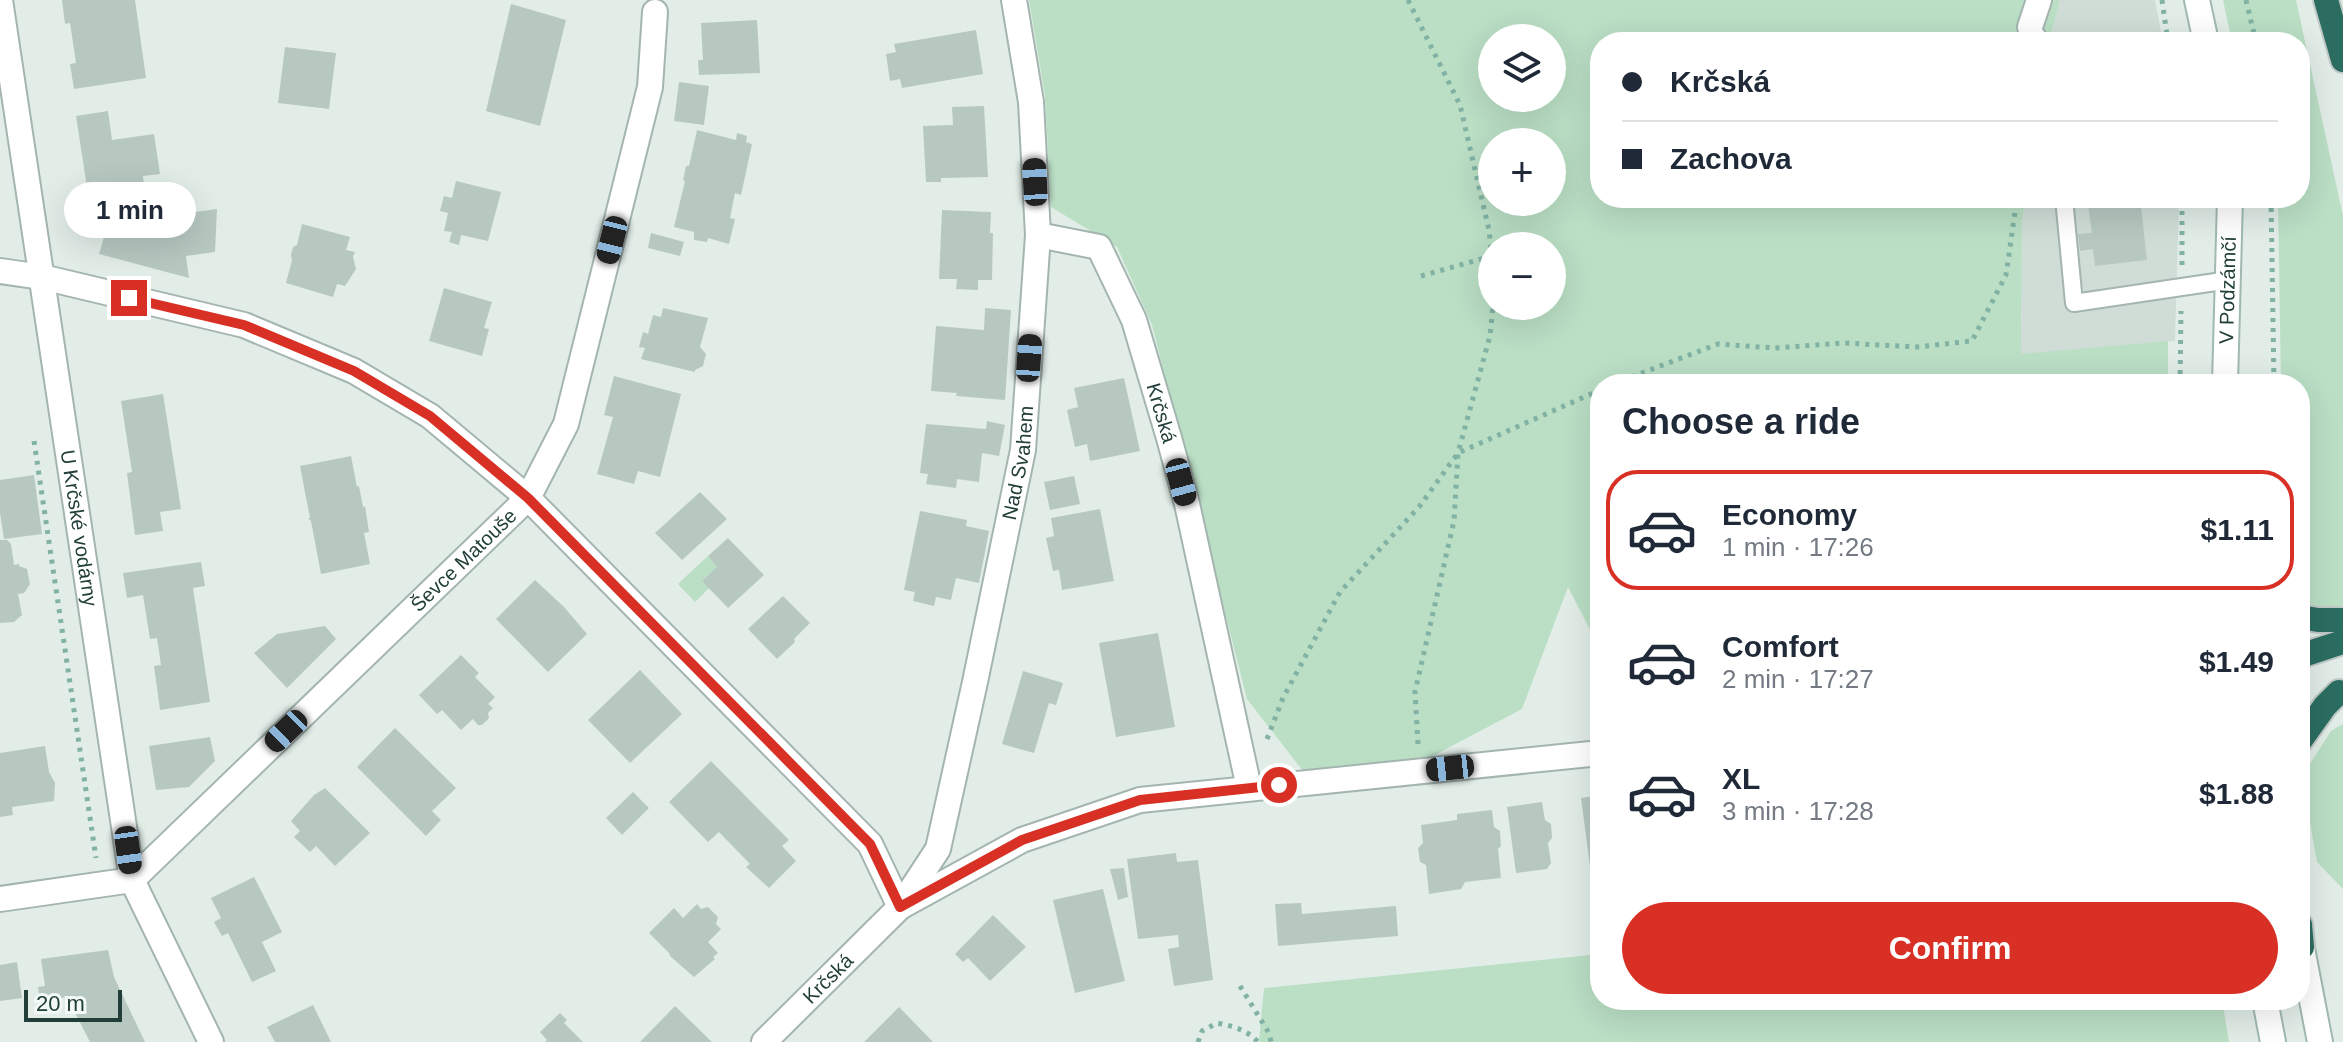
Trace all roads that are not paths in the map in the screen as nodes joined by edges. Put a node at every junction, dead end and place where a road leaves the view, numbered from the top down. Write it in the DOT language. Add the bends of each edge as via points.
graph roads {
  1 [pos="0,0"];
  2 [pos="1014,0"];
  3 [pos="2039,0"];
  4 [pos="2197,0"];
  5 [pos="2326,0"];
  6 [pos="655,12"];
  7 [pos="2036,32"];
  8 [pos="2204,32"];
  9 [pos="2343,60"];
  10 [pos="2065,208"];
  11 [pos="2230,208"];
  12 [pos="1038,235"];
  13 [pos="0,271"];
  14 [pos="42,277"];
  15 [pos="2229,280"];
  16 [pos="2225,374"];
  17 [pos="528,498"];
  18 [pos="2310,619"];
  19 [pos="2343,620"];
  20 [pos="2343,642"];
  21 [pos="2310,653"];
  22 [pos="2341,691"];
  23 [pos="2310,701"];
  24 [pos="2310,727"];
  25 [pos="1590,754"];
  26 [pos="1249,788"];
  27 [pos="132,880"];
  28 [pos="0,899"];
  29 [pos="900,907"];
  30 [pos="2310,987"];
  31 [pos="2267,1010"];
  32 [pos="211,1042"];
  33 [pos="764,1042"];
  34 [pos="2273,1042"];
  35 [pos="2320,1042"];
  1 -- 14 [label="street, U Krčské vodárny"];
  2 -- 12 [label="street, Nad Svahem" via="1031,102"];
  3 -- 7 [label="street"];
  4 -- 8 [label="street"];
  5 -- 9 [label="highway"];
  6 -- 17 [label="street, Ševce Matouše" via="650,87 566,424"];
  10 -- 15 [label="lane" via="2074,303"];
  11 -- 15 [label="street, V Podzámčí"];
  12 -- 26 [label="street, Krčská" via="1099,247 1134,320 1187,504"];
  12 -- 29 [label="street, Nad Svahem" via="1020,465 938,849"];
  13 -- 14 [label="street"];
  14 -- 17 [label="street" via="244,325 354,371 430,416"];
  14 -- 27 [label="street, U Krčské vodárny"];
  15 -- 16 [label="street, V Podzámčí"];
  17 -- 27 [label="street, Ševce Matouše"];
  17 -- 29 [label="street" via="870,844"];
  18 -- 19 [label="highway"];
  20 -- 21 [label="highway"];
  22 -- 23 [label="highway"];
  22 -- 24 [label="highway"];
  25 -- 26 [label="street, Krčská"];
  26 -- 29 [label="street, Krčská" via="1140,800 1022,840"];
  27 -- 28 [label="street"];
  27 -- 32 [label="street, U Krčské vodárny"];
  29 -- 33 [label="street, Krčská"];
  30 -- 35 [label="street"];
  31 -- 34 [label="street"];
}
